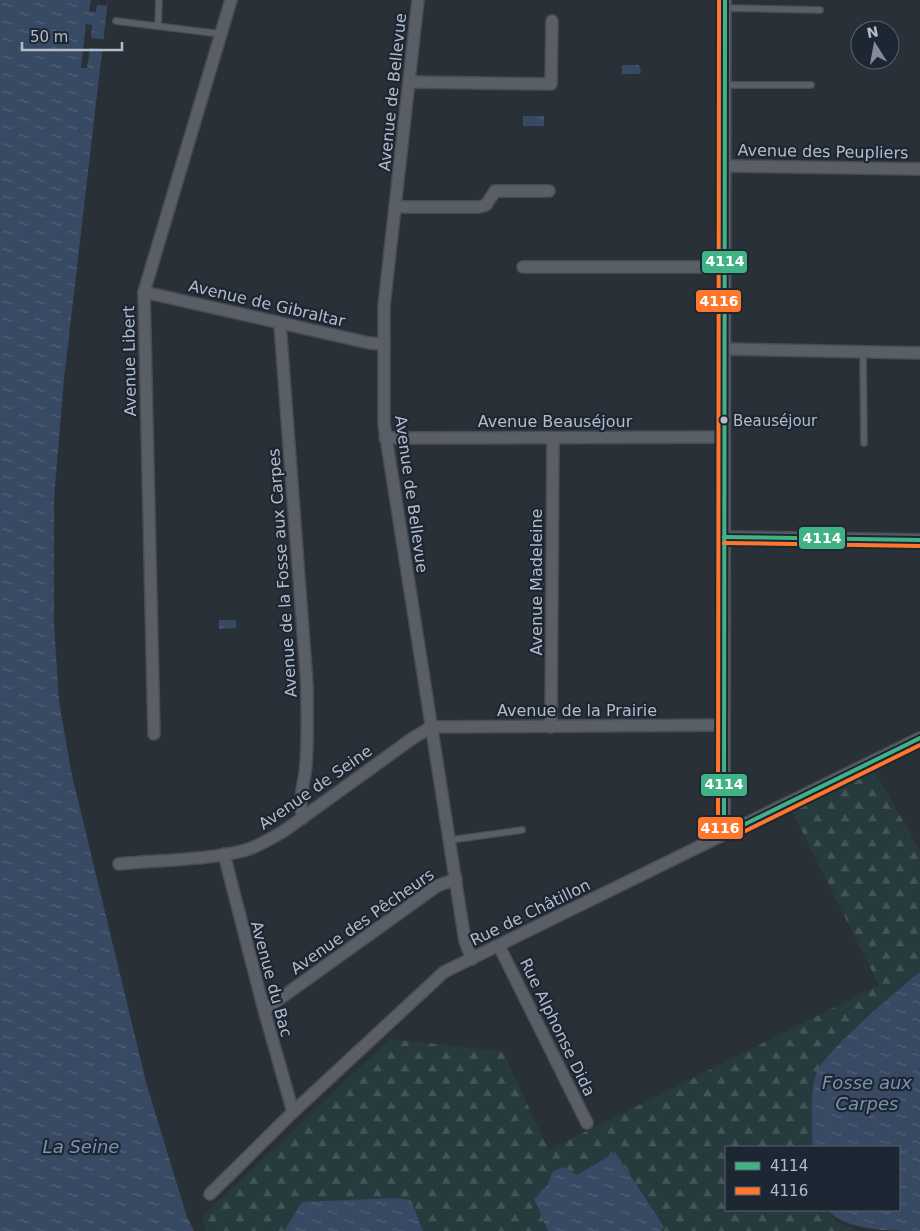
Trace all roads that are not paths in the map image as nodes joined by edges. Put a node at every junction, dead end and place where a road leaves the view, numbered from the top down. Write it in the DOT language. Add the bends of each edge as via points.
graph roads {
  1 [pos="159,0"];
  2 [pos="231,0"];
  3 [pos="418,0"];
  4 [pos="725,4"];
  5 [pos="820,10"];
  6 [pos="552,20"];
  7 [pos="116,22"];
  8 [pos="158,26"];
  9 [pos="221,34"];
  10 [pos="409,82"];
  11 [pos="811,84"];
  12 [pos="725,85"];
  13 [pos="725,166"];
  14 [pos="920,169"];
  15 [pos="549,191"];
  16 [pos="395,207"];
  17 [pos="523,267"];
  18 [pos="724,267"];
  19 [pos="144,292"];
  20 [pos="280,324"];
  21 [pos="383,344"];
  22 [pos="725,349"];
  23 [pos="863,352"];
  24 [pos="920,353"];
  25 [pos="724,437"];
  26 [pos="386,438"];
  27 [pos="553,438"];
  28 [pos="864,443"];
  29 [pos="724,536"];
  30 [pos="920,540"];
  31 [pos="724,725"];
  32 [pos="551,727"];
  33 [pos="431,728"];
  34 [pos="154,734"];
  35 [pos="918,741"];
  36 [pos="303,818"];
  37 [pos="522,830"];
  38 [pos="729,832"];
  39 [pos="450,840"];
  40 [pos="224,854"];
  41 [pos="119,864"];
  42 [pos="456,879"];
  43 [pos="499,946"];
  44 [pos="472,959"];
  45 [pos="264,1010"];
  46 [pos="294,1112"];
  47 [pos="587,1123"];
  48 [pos="210,1194"];
  1 -- 8 [label="lane"];
  2 -- 9 [label="street, Avenue Libert"];
  3 -- 10 [label="street, Avenue de Bellevue"];
  4 -- 5 [label="lane"];
  4 -- 12 [label="street"];
  6 -- 10 [label="street" via="551,84"];
  7 -- 8 [label="lane"];
  8 -- 9 [label="lane"];
  9 -- 19 [label="street, Avenue Libert"];
  10 -- 16 [label="street, Avenue de Bellevue"];
  11 -- 12 [label="lane"];
  12 -- 13 [label="street"];
  13 -- 14 [label="street, Avenue des Peupliers"];
  13 -- 18 [label="street"];
  15 -- 16 [label="street" via="494,191 486,205 479,207"];
  16 -- 21 [label="street, Avenue de Bellevue"];
  17 -- 18 [label="street"];
  18 -- 22 [label="street"];
  19 -- 20 [label="street, Avenue de Gibraltar"];
  19 -- 34 [label="street, Avenue Libert"];
  20 -- 21 [label="street, Avenue de Gibraltar"];
  20 -- 36 [label="street, Avenue de la Fosse aux Carpes" via="307,685 306,768 300,803"];
  21 -- 26 [label="street, Avenue de Bellevue"];
  22 -- 23 [label="street"];
  22 -- 25 [label="street"];
  23 -- 24 [label="street"];
  23 -- 28 [label="lane"];
  25 -- 27 [label="street, Avenue Beauséjour"];
  25 -- 29 [label="street"];
  26 -- 27 [label="street, Avenue Beauséjour"];
  26 -- 33 [label="street, Avenue de Bellevue"];
  27 -- 32 [label="street, Avenue Madeleine"];
  29 -- 30 [label="street"];
  29 -- 31 [label="street"];
  31 -- 32 [label="street, Avenue de la Prairie"];
  31 -- 38 [label="street" via="724,822"];
  32 -- 33 [label="street, Avenue de la Prairie"];
  33 -- 36 [label="street, Avenue de Seine"];
  33 -- 39 [label="street, Avenue de Bellevue"];
  35 -- 38 [label="street, Rue de Châtillon"];
  36 -- 40 [label="street, Avenue de Seine" via="265,842"];
  37 -- 39 [label="lane"];
  38 -- 43 [label="street, Rue de Châtillon"];
  39 -- 42 [label="street, Avenue de Bellevue"];
  40 -- 41 [label="street, Avenue de Seine"];
  40 -- 45 [label="street, Avenue du Bac"];
  42 -- 44 [label="street, Avenue de Bellevue" via="465,941"];
  42 -- 45 [label="street, Avenue des Pêcheurs" via="437,886"];
  43 -- 44 [label="street, Rue de Châtillon"];
  43 -- 47 [label="street, Rue Alphonse Dida"];
  44 -- 46 [label="street, Rue de Châtillon" via="444,972"];
  45 -- 46 [label="street, Avenue du Bac"];
  46 -- 48 [label="street, Rue de Châtillon"];
}
